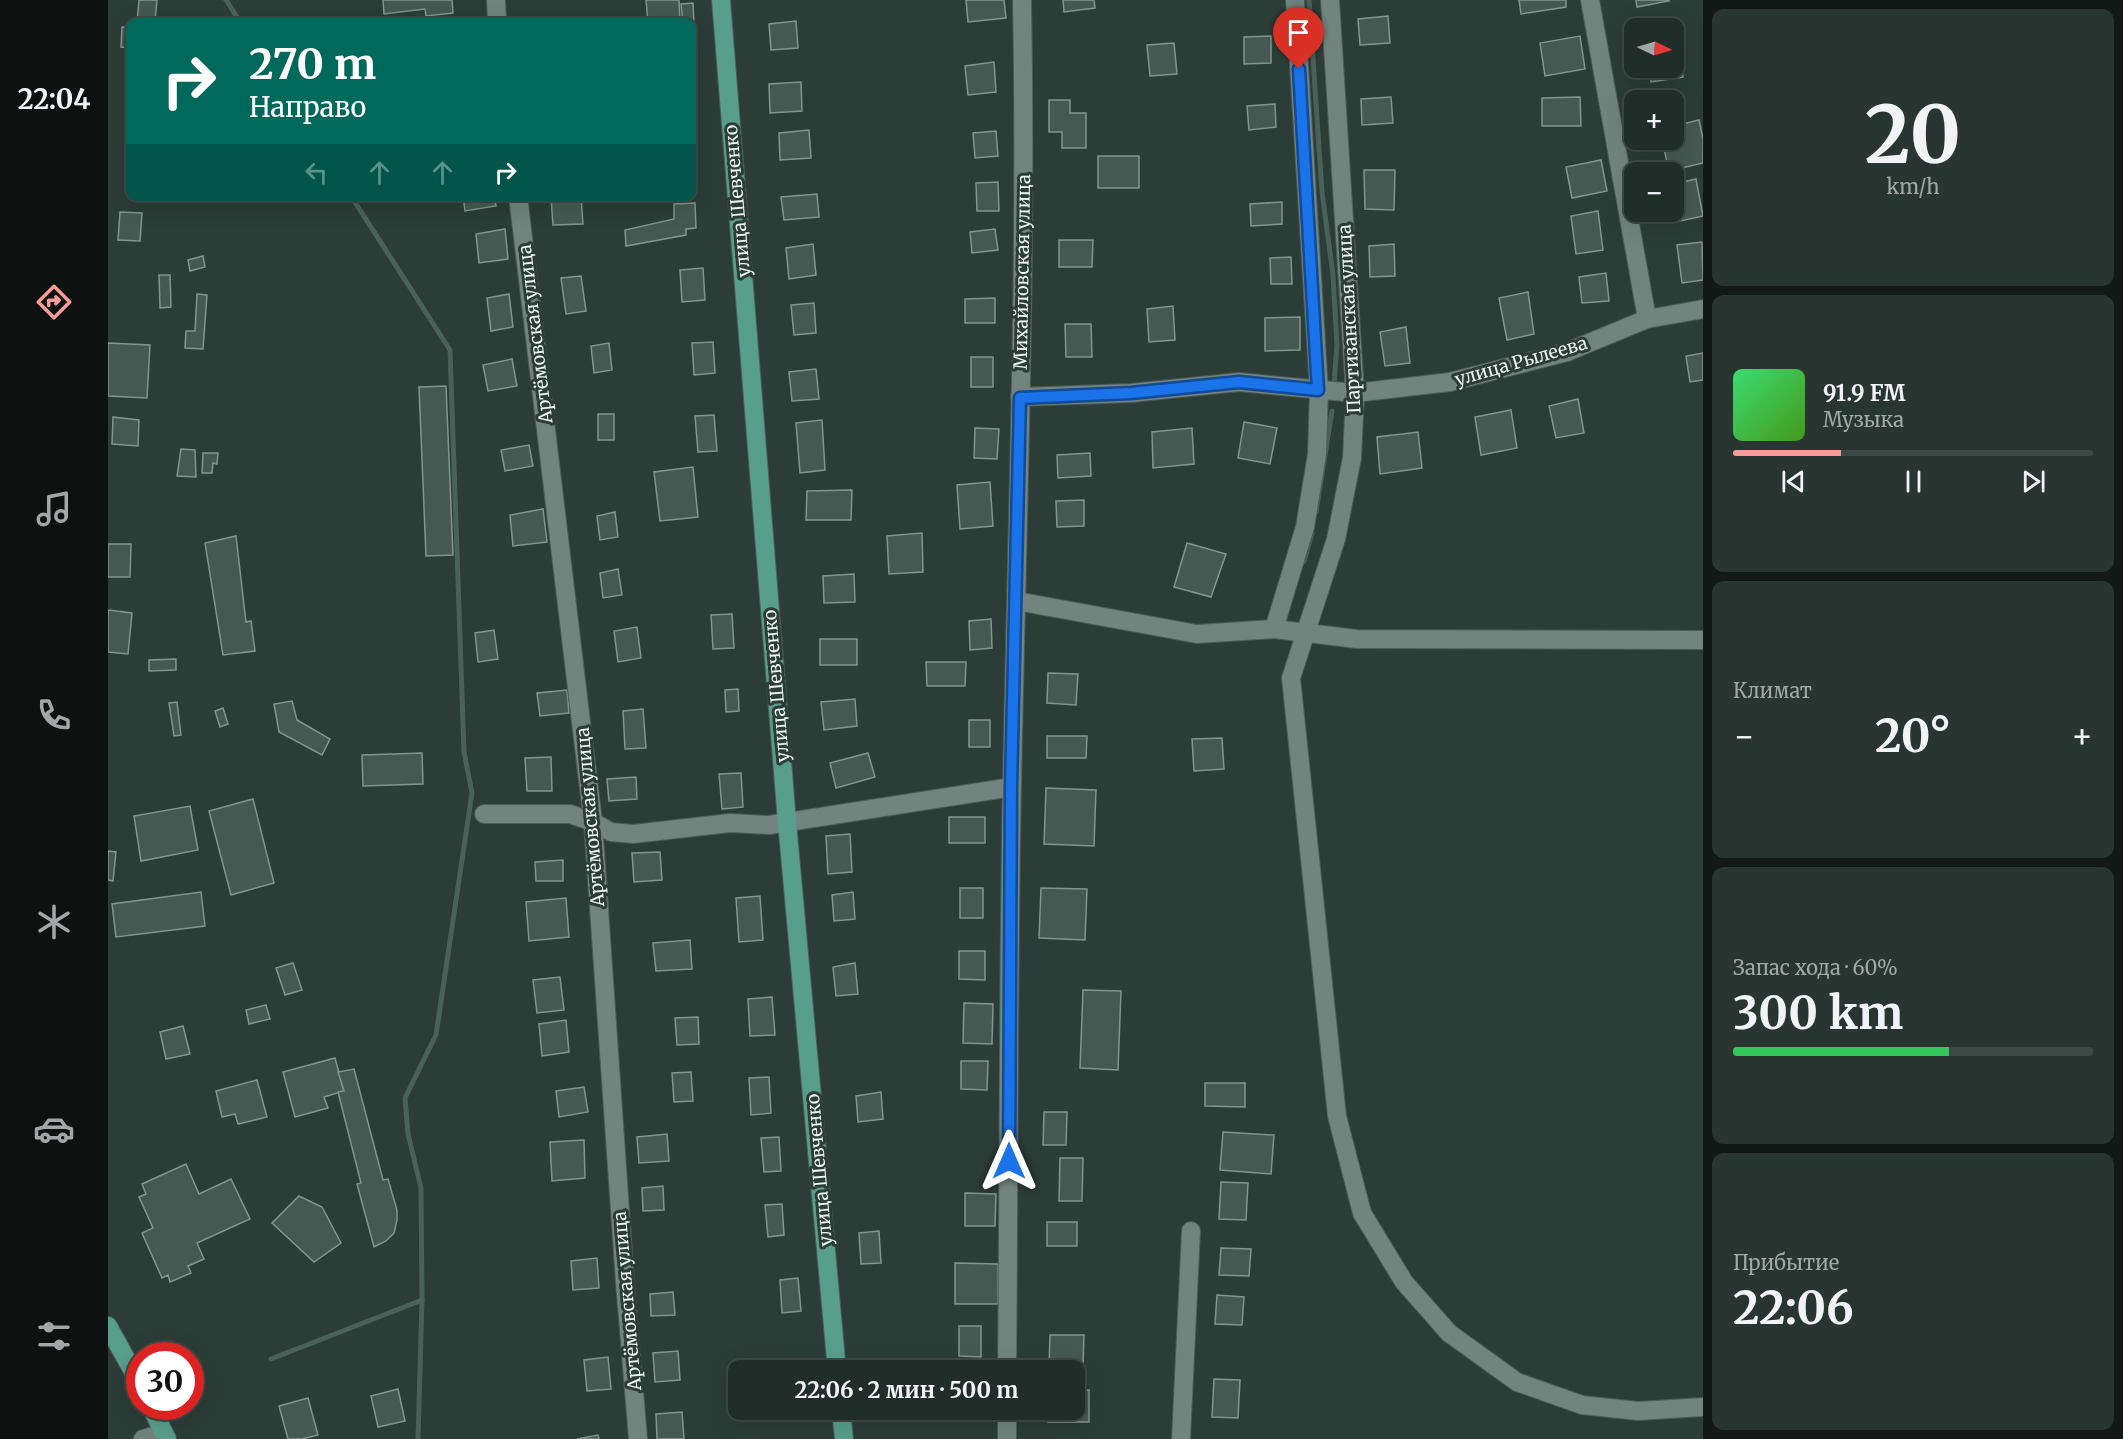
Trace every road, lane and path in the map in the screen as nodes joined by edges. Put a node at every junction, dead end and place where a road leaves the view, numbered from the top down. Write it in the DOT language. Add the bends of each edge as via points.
graph roads {
  1 [pos="496,0"];
  2 [pos="721,0"];
  3 [pos="1022,0"];
  4 [pos="1295,0"];
  5 [pos="1330,0"];
  6 [pos="1590,0"];
  7 [pos="497,18"];
  8 [pos="519,201"];
  9 [pos="1703,309"];
  10 [pos="1647,319"];
  11 [pos="1318,390"];
  12 [pos="1355,393"];
  13 [pos="1020,398"];
  14 [pos="1017,601"];
  15 [pos="1274,629"];
  16 [pos="1307,632"];
  17 [pos="1703,640"];
  18 [pos="1011,787"];
  19 [pos="484,814"];
  20 [pos="593,822"];
  21 [pos="787,822"];
  22 [pos="1191,1231"];
  23 [pos="108,1326"];
  24 [pos="126,1359"];
  25 [pos="836,1360"];
  26 [pos="1008,1360"];
  27 [pos="1703,1407"];
  28 [pos="157,1420"];
  29 [pos="842,1420"];
  30 [pos="1007,1420"];
  31 [pos="165,1436"];
  32 [pos="143,1439"];
  33 [pos="638,1439"];
  34 [pos="844,1439"];
  35 [pos="1007,1439"];
  36 [pos="1181,1439"];
  1 -- 7 [label="street"];
  2 -- 21 [label="main road, улица Шевченко"];
  3 -- 13 [label="street, Михайловская улица"];
  4 -- 11 [label="street, Партизанская улица"];
  5 -- 12 [label="street, Партизанская улица"];
  6 -- 10 [label="street"];
  8 -- 20 [label="street, Артёмовская улица"];
  9 -- 10 [label="street, улица Рылеева"];
  10 -- 12 [label="street, улица Рылеева" via="1567,352 1462,379"];
  11 -- 12 [label="street, улица Рылеева"];
  11 -- 13 [label="street, улица Рылеева" via="1239,382 1131,393"];
  11 -- 15 [label="street, Партизанская улица" via="1317,454 1305,526"];
  12 -- 16 [label="street, Партизанская улица" via="1352,458 1336,539"];
  13 -- 14 [label="street, Михайловская улица"];
  14 -- 15 [label="street" via="1197,634"];
  14 -- 18 [label="street, Михайловская улица"];
  15 -- 16 [label="street"];
  16 -- 17 [label="street" via="1357,639"];
  16 -- 27 [label="street, Партизанская улица" via="1291,678 1337,1116 1362,1213 1404,1282 1449,1333 1517,1382 1582,1405 1638,1411"];
  18 -- 21 [label="street"];
  18 -- 26 [label="street, Михайловская улица"];
  19 -- 20 [label="street" via="570,814"];
  20 -- 21 [label="street" via="611,832 633,834 730,823"];
  20 -- 33 [label="street, Артёмовская улица"];
  21 -- 25 [label="main road, улица Шевченко"];
  22 -- 36 [label="street"];
  23 -- 24 [label="main road"];
  28 -- 31 [label="main road"];
  29 -- 34 [label="main road"];
  30 -- 35 [label="street"];
  31 -- 32 [label="street"];
}
